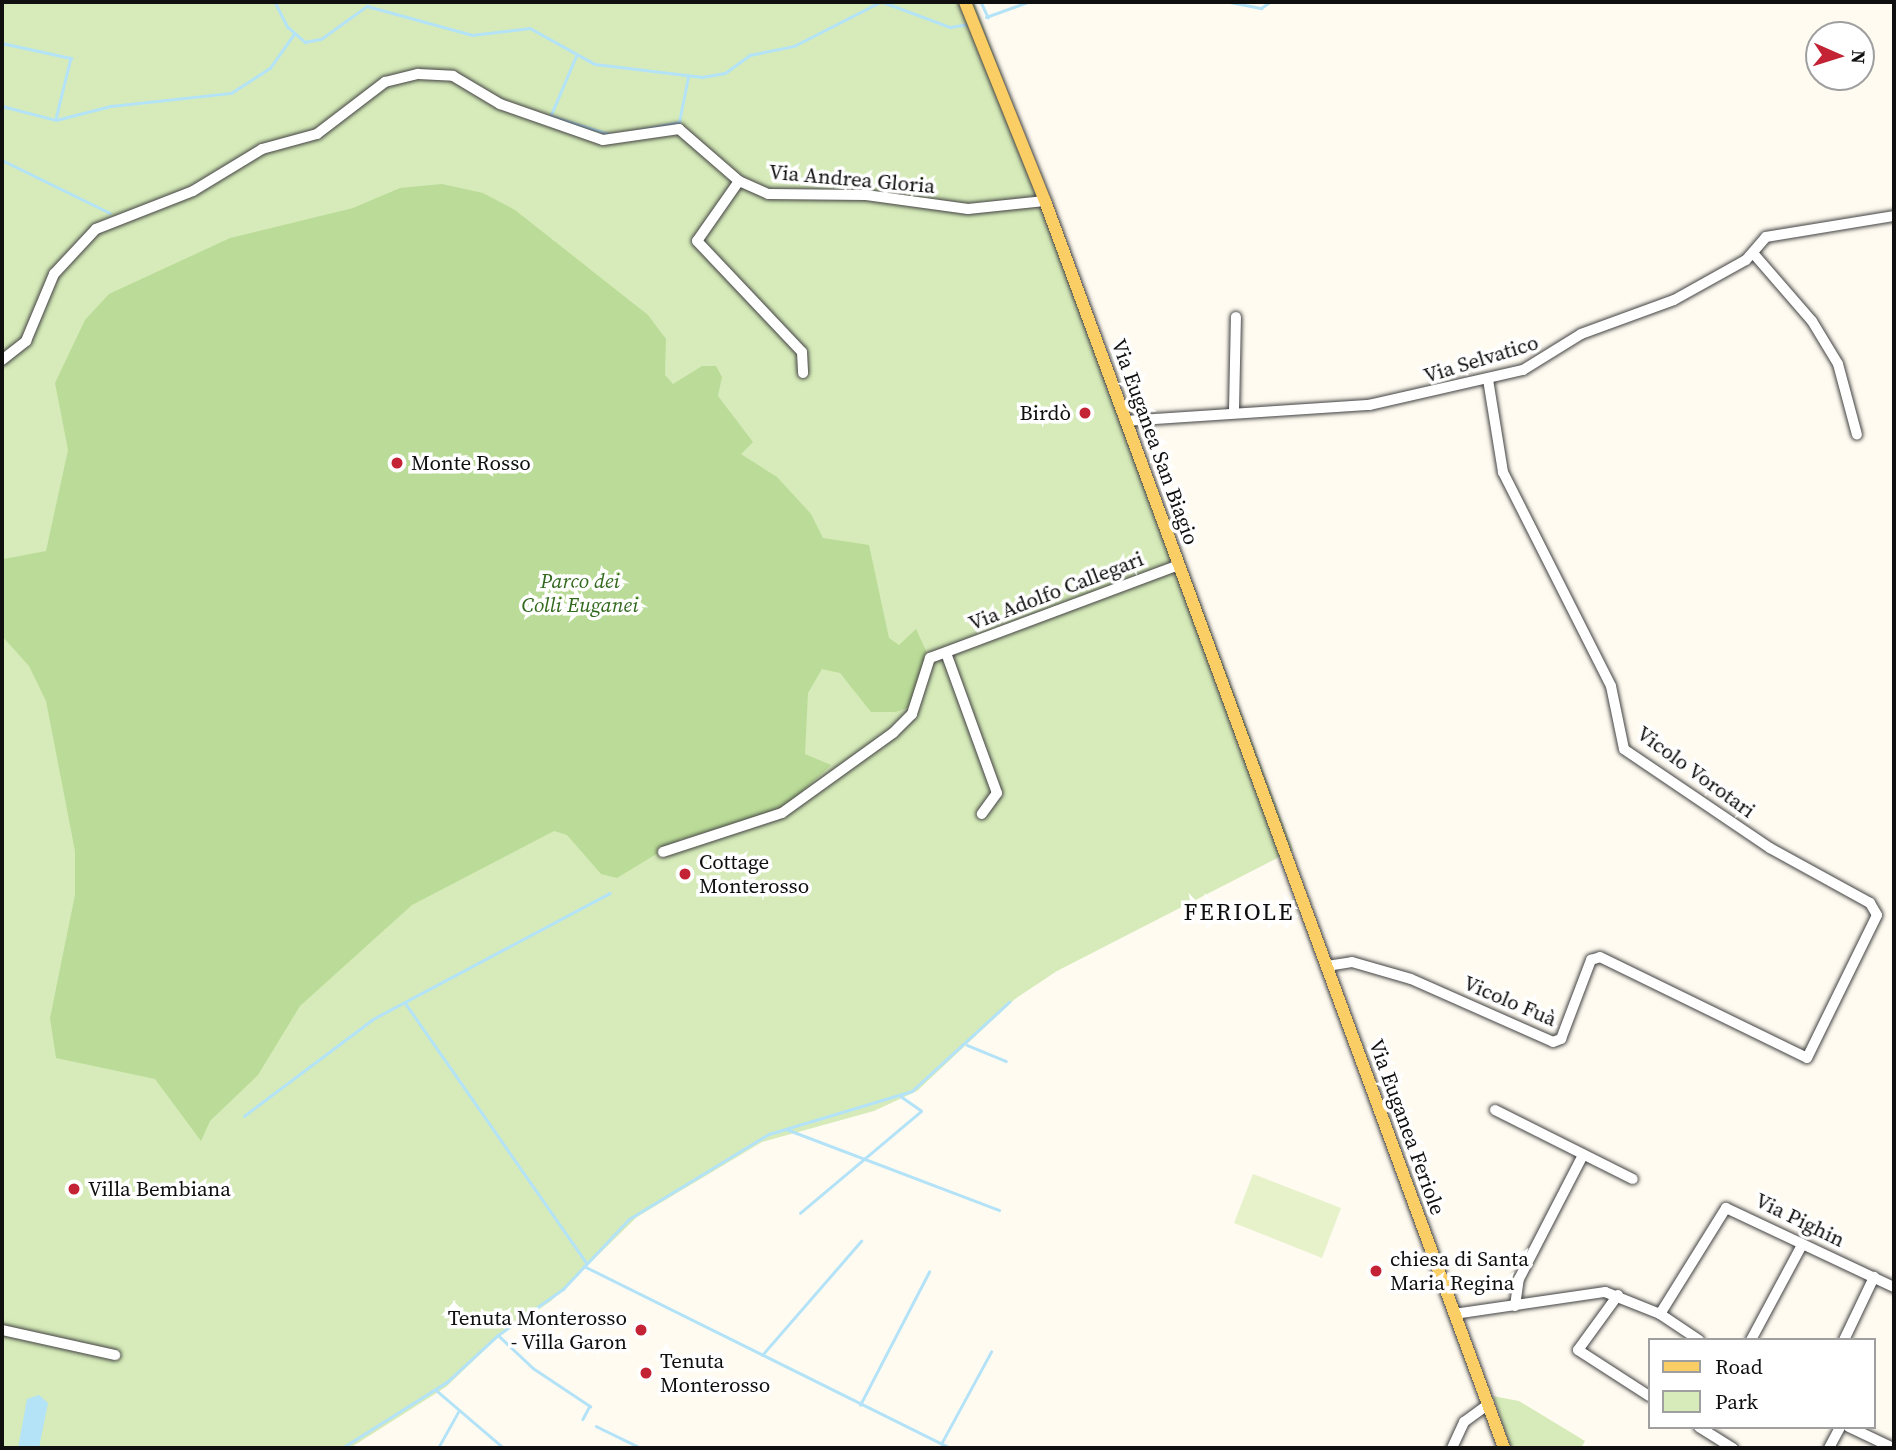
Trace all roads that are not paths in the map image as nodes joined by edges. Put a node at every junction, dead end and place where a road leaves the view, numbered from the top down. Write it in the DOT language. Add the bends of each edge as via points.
graph roads {
  1 [pos="965,2"];
  2 [pos="739,181"];
  3 [pos="1045,201"];
  4 [pos="1894,216"];
  5 [pos="1753,253"];
  6 [pos="1236,317"];
  7 [pos="2,360"];
  8 [pos="803,373"];
  9 [pos="1488,379"];
  10 [pos="1234,410"];
  11 [pos="1126,421"];
  12 [pos="1857,435"];
  13 [pos="1179,565"];
  14 [pos="946,653"];
  15 [pos="982,814"];
  16 [pos="663,852"];
  17 [pos="1302,899"];
  18 [pos="1327,966"];
  19 [pos="1812,1054"];
  20 [pos="1495,1110"];
  21 [pos="1583,1155"];
  22 [pos="1633,1179"];
  23 [pos="1802,1245"];
  24 [pos="1874,1277"];
  25 [pos="1894,1287"];
  26 [pos="1618,1295"];
  27 [pos="1515,1306"];
  28 [pos="1454,1314"];
  29 [pos="1660,1314"];
  30 [pos="2,1330"];
  31 [pos="1696,1338"];
  32 [pos="1752,1338"];
  33 [pos="1845,1338"];
  34 [pos="115,1355"];
  35 [pos="1647,1395"];
  36 [pos="1489,1404"];
  37 [pos="1702,1429"];
  38 [pos="1838,1429"];
  39 [pos="1853,1429"];
  40 [pos="1893,1447"];
  41 [pos="1452,1448"];
  42 [pos="1504,1448"];
  43 [pos="1733,1448"];
  44 [pos="1829,1448"];
  1 -- 3 [label="main road, Via Euganea San Biagio"];
  2 -- 3 [label="street, Via Andrea Gloria" via="768,194 866,195 968,209"];
  2 -- 7 [label="street" via="679,129 610,142 500,104 448,75 396,79 317,134 262,149 193,191 96,229 54,274 26,341"];
  2 -- 8 [label="street, Via Andrea Gloria" via="697,241 802,352"];
  3 -- 11 [label="main road, Via Euganea San Biagio"];
  4 -- 5 [label="street, Via Selvatico" via="1780,232"];
  5 -- 9 [label="street, Via Selvatico" via="1659,307 1604,324 1537,365"];
  5 -- 12 [label="street" via="1812,321 1838,364"];
  6 -- 10 [label="street"];
  9 -- 10 [label="street, Via Selvatico" via="1369,405"];
  9 -- 19 [label="street, Vicolo Vorotari" via="1503,472 1611,686 1624,749 1750,835 1875,908 1874,924"];
  10 -- 11 [label="street, Via Selvatico"];
  11 -- 13 [label="main road, Via Euganea San Biagio"];
  13 -- 14 [label="street, Via Adolfo Callegari"];
  13 -- 17 [label="main road, Via Euganea San Biagio"];
  14 -- 15 [label="street" via="997,793"];
  14 -- 16 [label="street, Via Adolfo Callegari" via="930,658 912,714 893,733 782,813"];
  17 -- 18 [label="main road, Via Euganea Feriole"];
  18 -- 19 [label="street, Vicolo Fuà" via="1352,962 1411,979 1553,1042 1561,1039 1591,960 1600,957 1794,1056"];
  18 -- 28 [label="main road, Via Euganea Feriole"];
  20 -- 21 [label="street"];
  21 -- 22 [label="street"];
  21 -- 27 [label="street" via="1519,1279"];
  23 -- 24 [label="street, Via Pighin"];
  23 -- 29 [label="street, Via Pighin" via="1726,1208"];
  23 -- 32 [label="street"];
  24 -- 25 [label="street, Via Pighin"];
  24 -- 33 [label="street"];
  26 -- 27 [label="street"];
  26 -- 29 [label="street"];
  26 -- 35 [label="street" via="1578,1350"];
  27 -- 28 [label="street"];
  28 -- 36 [label="main road, Via Euganea Feriole"];
  29 -- 31 [label="street"];
  30 -- 34 [label="street"];
  36 -- 41 [label="street" via="1464,1422"];
  36 -- 42 [label="main road, Via Euganea Feriole"];
  37 -- 43 [label="street"];
  38 -- 44 [label="street"];
  39 -- 40 [label="street"];
}
